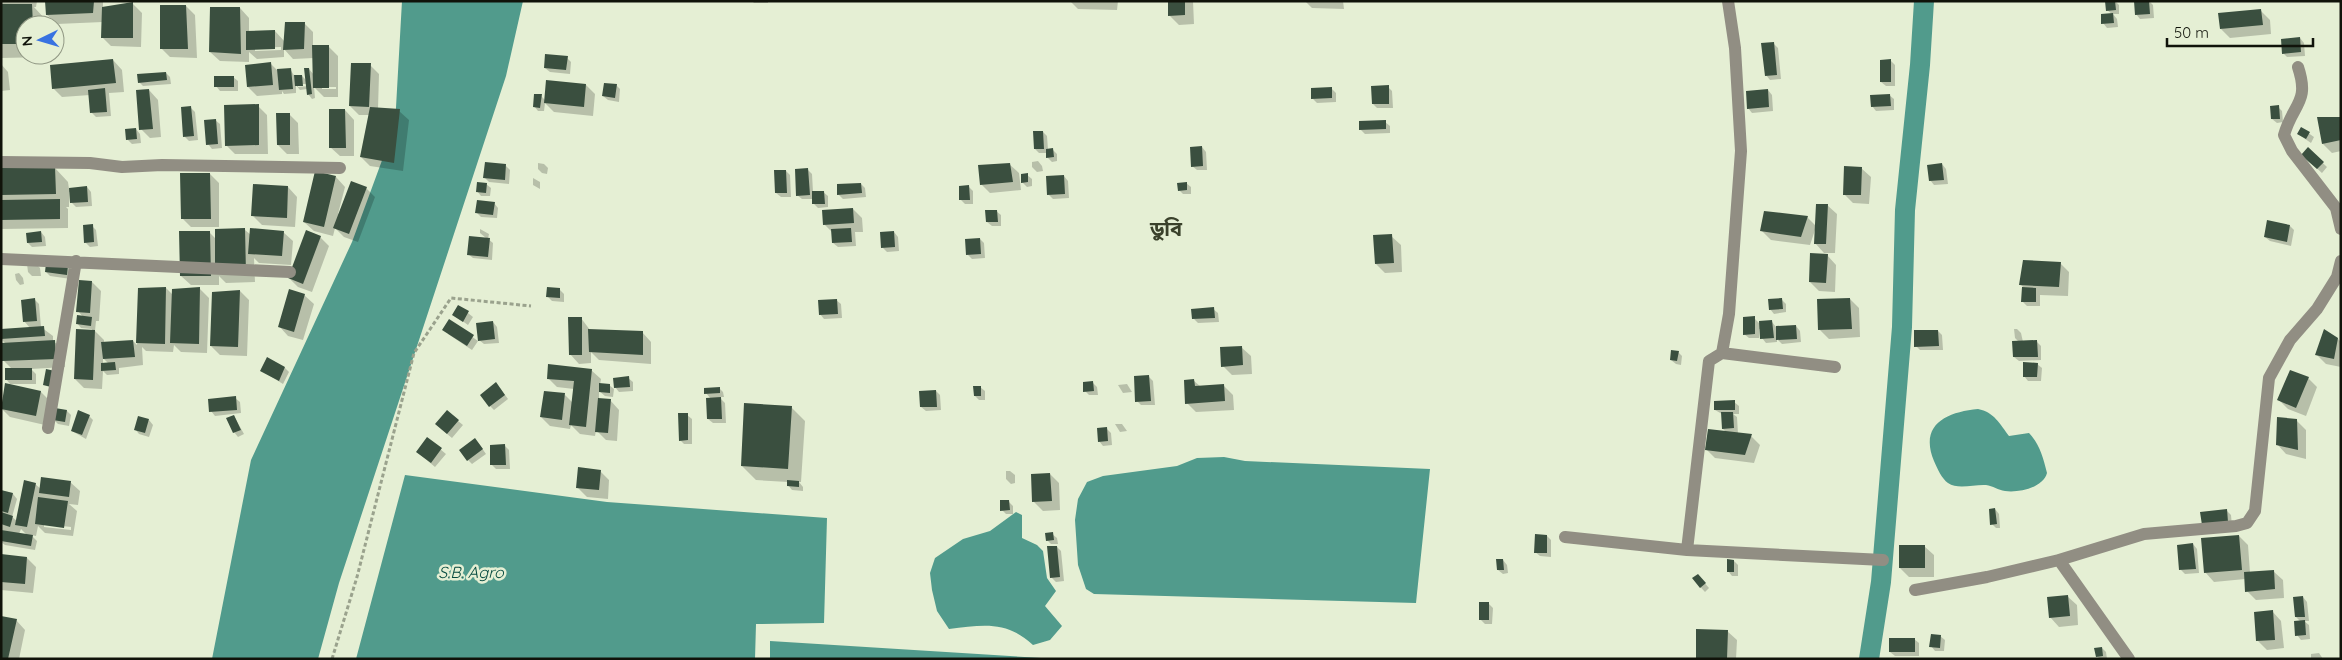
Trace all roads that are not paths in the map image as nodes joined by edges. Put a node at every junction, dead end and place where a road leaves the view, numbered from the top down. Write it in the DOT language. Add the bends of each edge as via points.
graph roads {
  1 [pos="1728,1"];
  2 [pos="2298,67"];
  3 [pos="1,162"];
  4 [pos="340,168"];
  5 [pos="2341,229"];
  6 [pos="1,259"];
  7 [pos="76,261"];
  8 [pos="2341,261"];
  9 [pos="290,272"];
  10 [pos="1722,353"];
  11 [pos="1835,367"];
  12 [pos="48,428"];
  13 [pos="1565,537"];
  14 [pos="1687,550"];
  15 [pos="1883,560"];
  16 [pos="2059,560"];
  17 [pos="1916,590"];
  18 [pos="2129,659"];
  1 -- 10 [label="street" via="1735,48 1741,151 1729,314"];
  2 -- 5 [label="street" via="2304,84 2303,97 2288,120 2284,135 2292,151 2336,208"];
  3 -- 4 [label="street" via="90,163 122,167"];
  6 -- 7 [label="street"];
  7 -- 9 [label="street"];
  7 -- 12 [label="street"];
  8 -- 16 [label="street" via="2337,277 2317,309 2290,340 2269,378 2255,511 2247,523 2144,534"];
  10 -- 11 [label="street"];
  10 -- 14 [label="street" via="1709,361"];
  13 -- 14 [label="street"];
  14 -- 15 [label="street"];
  16 -- 17 [label="street"];
  16 -- 18 [label="street"];
}
